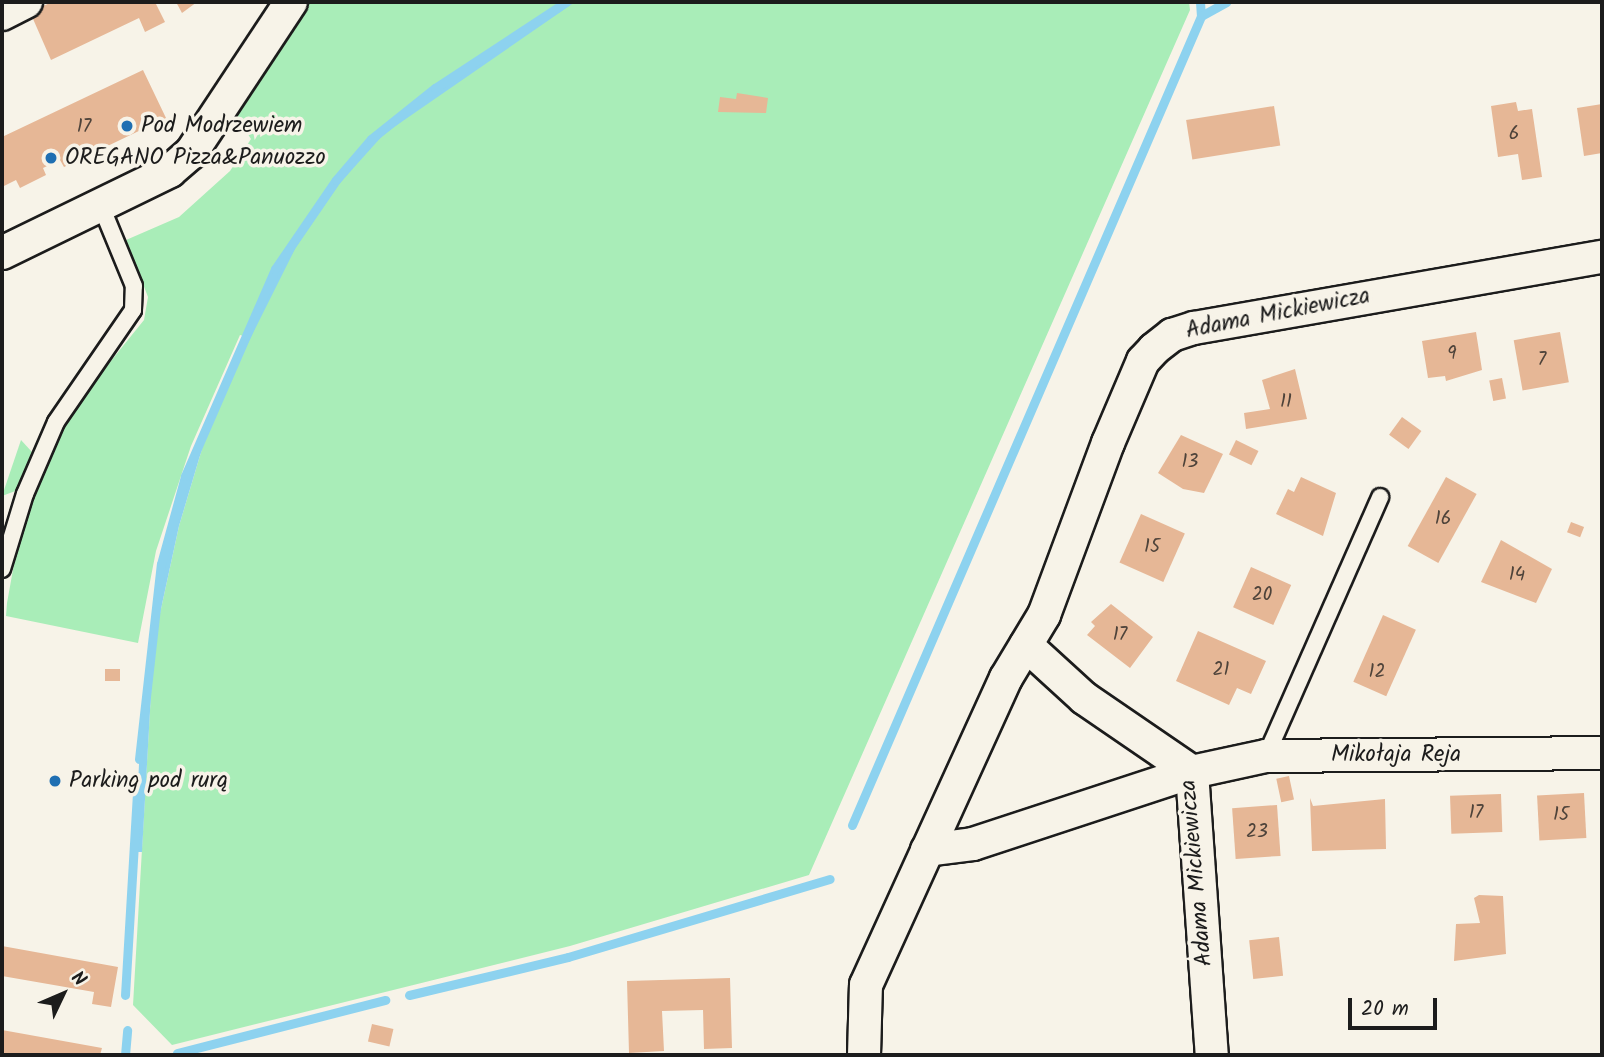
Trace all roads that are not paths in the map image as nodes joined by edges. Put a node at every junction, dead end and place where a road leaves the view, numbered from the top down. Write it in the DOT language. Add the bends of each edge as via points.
graph roads {
  1 [pos="26,2"];
  2 [pos="291,2"];
  3 [pos="2,14"];
  4 [pos="101,206"];
  5 [pos="2,253"];
  6 [pos="1602,257"];
  7 [pos="1380,497"];
  8 [pos="2,569"];
  9 [pos="1026,645"];
  10 [pos="1602,753"];
  11 [pos="1266,755"];
  12 [pos="1192,772"];
  13 [pos="927,850"];
  14 [pos="864,1055"];
  15 [pos="1212,1055"];
  1 -- 3 [label="street"];
  2 -- 4 [label="street" via="191,153 170,171"];
  4 -- 5 [label="street"];
  4 -- 8 [label="lane" via="134,286 133,310 56,422 25,494"];
  6 -- 9 [label="street, Adama Mickiewicza" via="1172,335 1143,361 1044,615"];
  7 -- 11 [label="lane"];
  9 -- 12 [label="street, Adama Mickiewicza" via="1084,698"];
  9 -- 13 [label="street, Adama Mickiewicza"];
  10 -- 11 [label="street, Mikołaja Reja"];
  11 -- 12 [label="street, Mikołaja Reja"];
  12 -- 13 [label="street, Mikołaja Reja" via="973,844"];
  12 -- 15 [label="street, Adama Mickiewicza"];
  13 -- 14 [label="street, Adama Mickiewicza" via="866,985"];
}
